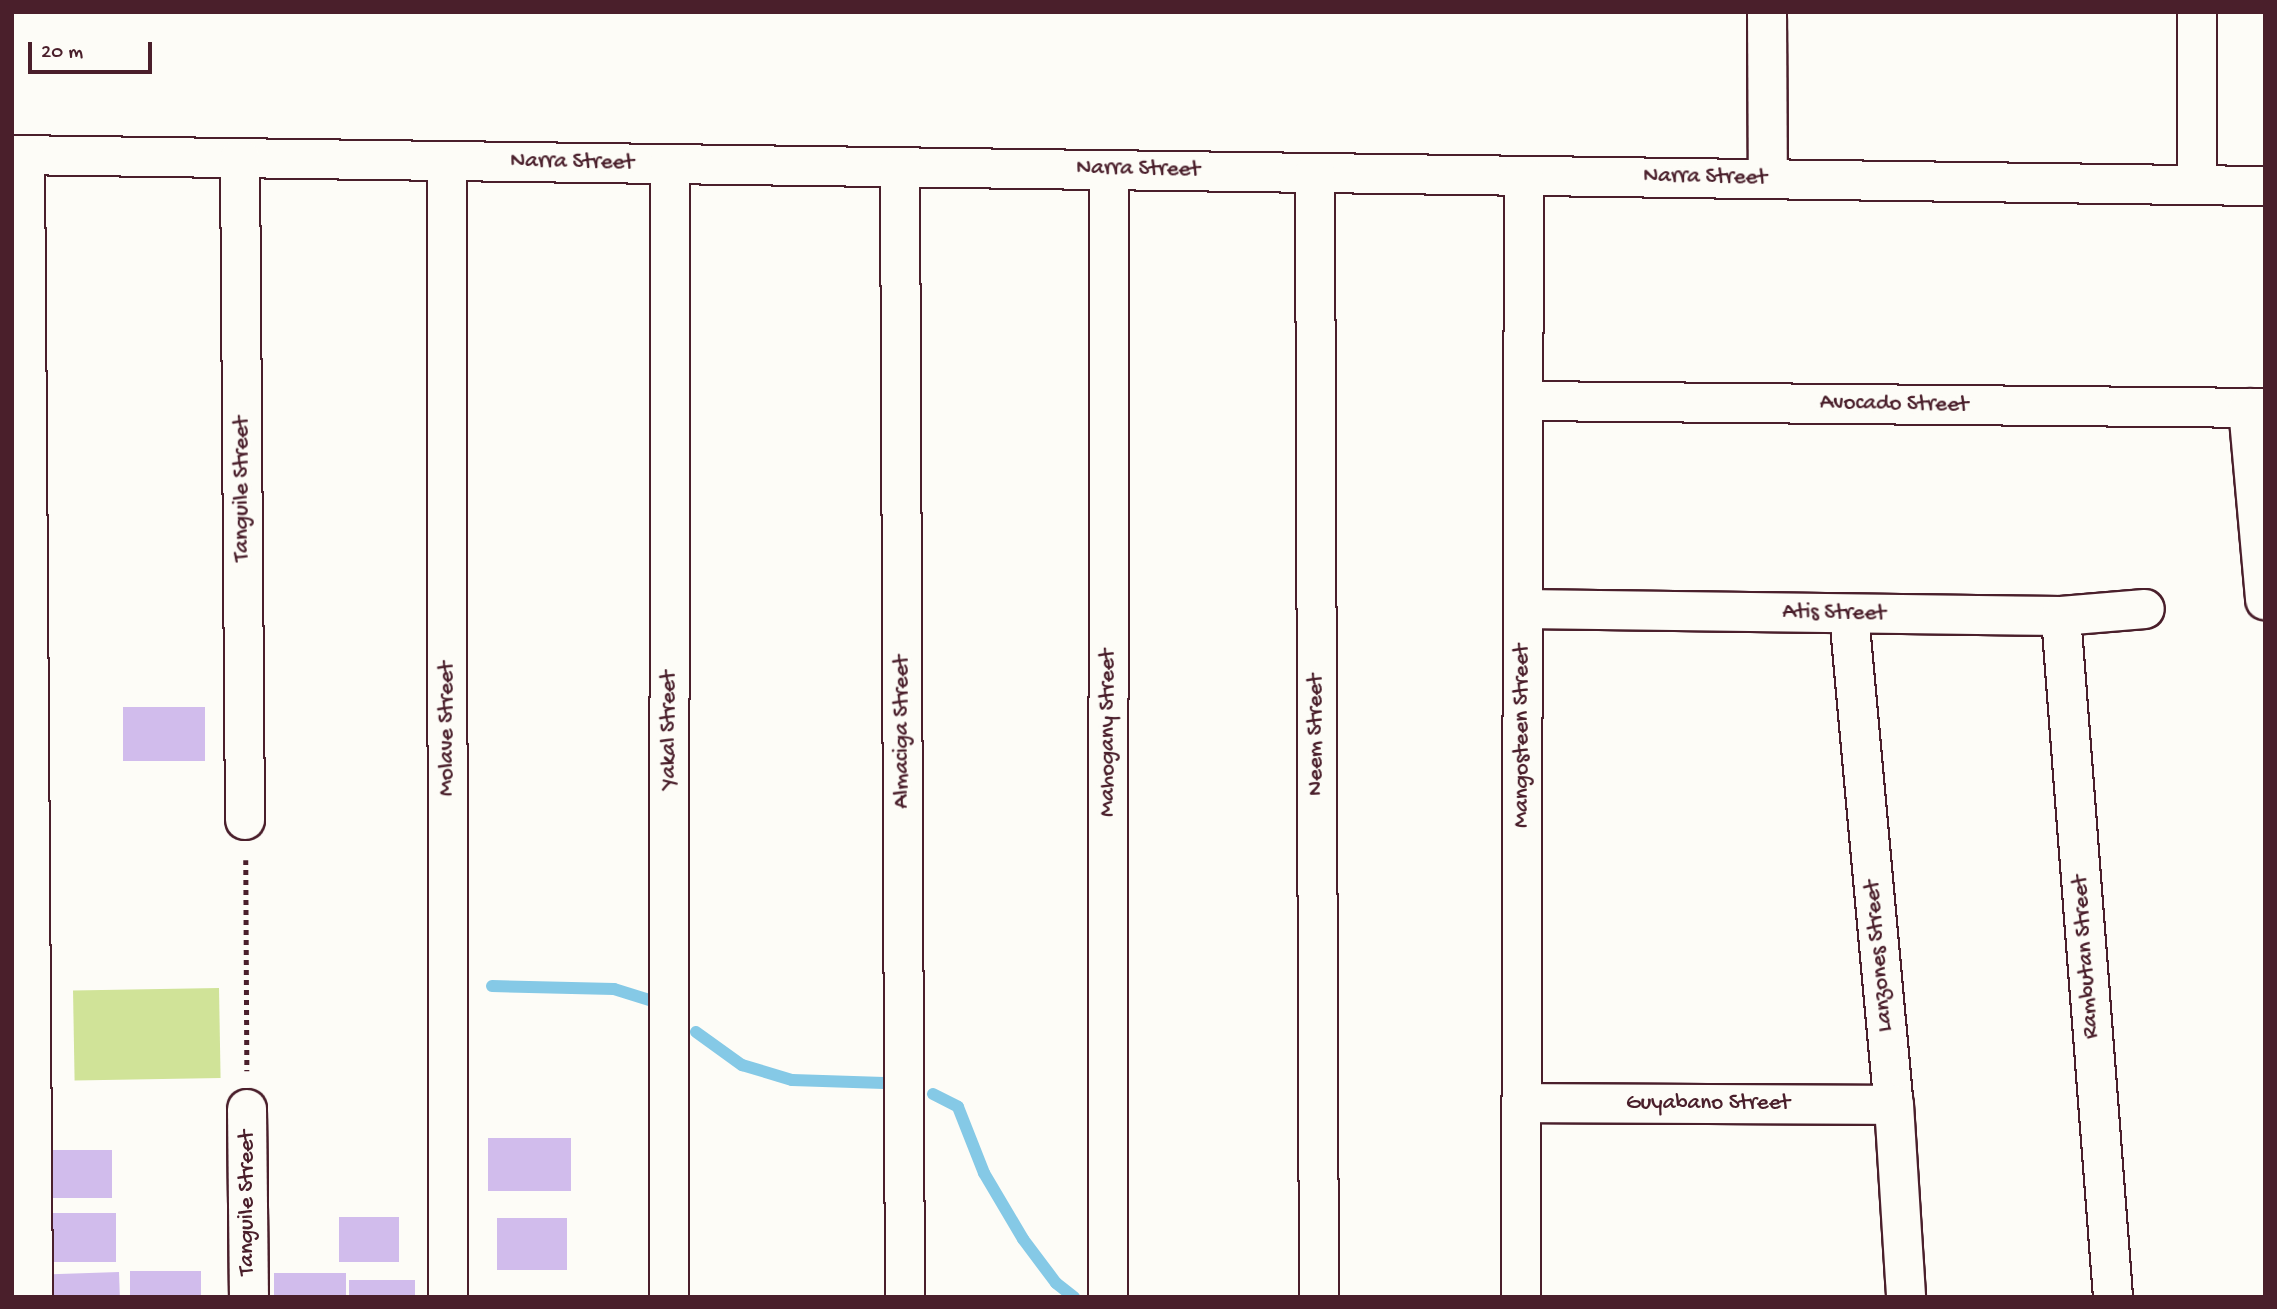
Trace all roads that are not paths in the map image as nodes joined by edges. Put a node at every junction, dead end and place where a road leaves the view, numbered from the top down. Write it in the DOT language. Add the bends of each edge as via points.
graph roads {
  1 [pos="1767,12"];
  2 [pos="2197,12"];
  3 [pos="19,155"];
  4 [pos="240,158"];
  5 [pos="447,161"];
  6 [pos="670,164"];
  7 [pos="900,167"];
  8 [pos="1110,170"];
  9 [pos="1315,173"];
  10 [pos="1524,176"];
  11 [pos="1768,179"];
  12 [pos="2197,185"];
  13 [pos="2265,186"];
  14 [pos="1524,401"];
  15 [pos="2256,408"];
  16 [pos="2265,600"];
  17 [pos="1523,609"];
  18 [pos="2145,609"];
  19 [pos="1849,615"];
  20 [pos="2061,616"];
  21 [pos="245,820"];
  22 [pos="1522,1103"];
  23 [pos="1894,1105"];
  24 [pos="247,1109"];
  25 [pos="33,1297"];
  26 [pos="249,1297"];
  27 [pos="448,1297"];
  28 [pos="669,1297"];
  29 [pos="905,1297"];
  30 [pos="1108,1297"];
  31 [pos="1319,1297"];
  32 [pos="1521,1297"];
  33 [pos="1906,1297"];
  34 [pos="2113,1297"];
  1 -- 11 [label="street"];
  2 -- 12 [label="street"];
  3 -- 4 [label="street, Narra Street"];
  3 -- 25 [label="street"];
  4 -- 5 [label="street, Narra Street"];
  4 -- 21 [label="street, Tanguile Street"];
  5 -- 6 [label="street, Narra Street"];
  5 -- 27 [label="street, Molave Street"];
  6 -- 7 [label="street, Narra Street"];
  6 -- 28 [label="street, Yakal Street"];
  7 -- 8 [label="street, Narra Street"];
  7 -- 29 [label="street, Almaciga Street"];
  8 -- 9 [label="street, Narra Street"];
  8 -- 30 [label="street, Mahogany Street"];
  9 -- 10 [label="street, Narra Street"];
  9 -- 31 [label="street, Neem Street"];
  10 -- 11 [label="street, Narra Street"];
  10 -- 14 [label="street, Mangosteen Street"];
  11 -- 12 [label="street, Narra Street"];
  12 -- 13 [label="street, Narra Street"];
  14 -- 15 [label="street, Avocado Street"];
  14 -- 17 [label="street, Mangosteen Street"];
  15 -- 16 [label="street"];
  17 -- 19 [label="street, Atis Street"];
  17 -- 22 [label="street, Mangosteen Street"];
  18 -- 20 [label="street, Atis Street"];
  19 -- 20 [label="street, Atis Street"];
  19 -- 23 [label="street, Lanzones Street"];
  20 -- 34 [label="street, Rambutan Street"];
  22 -- 23 [label="street, Guyabano Street"];
  22 -- 32 [label="street, Mangosteen Street"];
  23 -- 33 [label="street, Lanzones Street"];
  24 -- 26 [label="street, Tanguile Street"];
}
